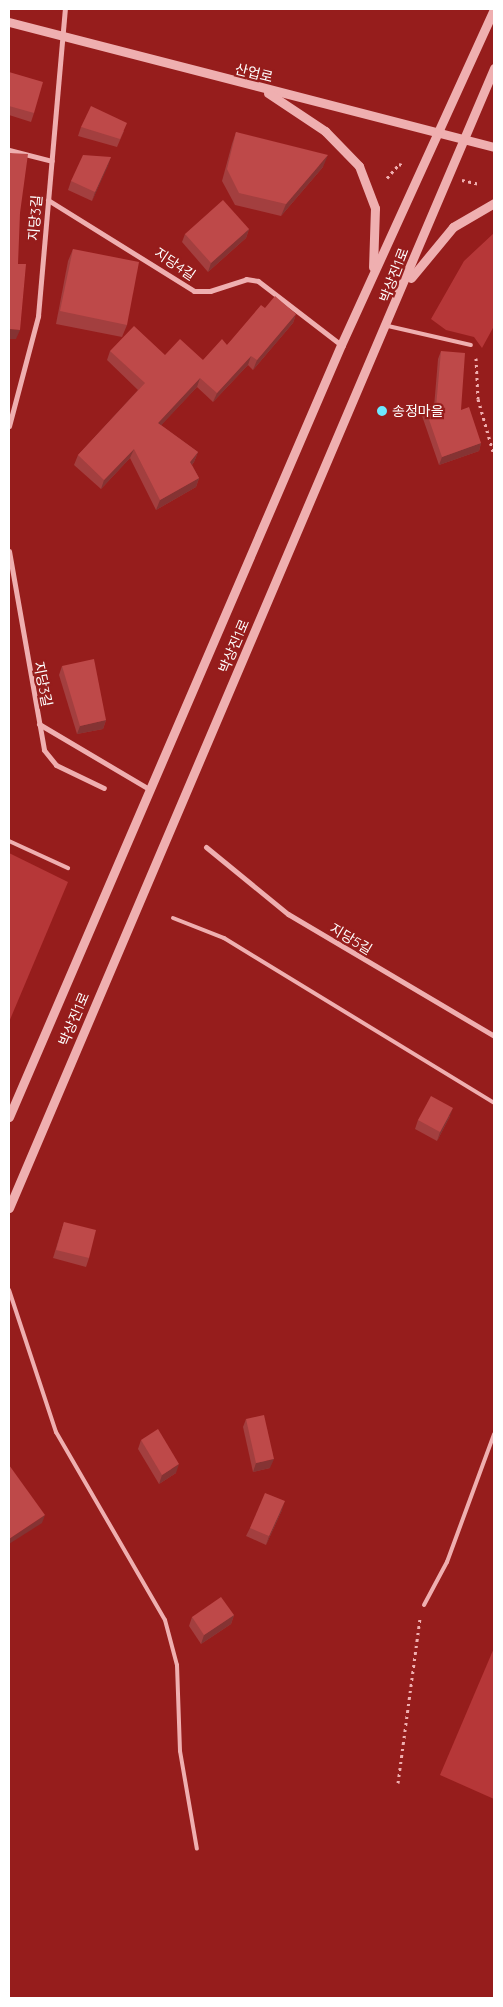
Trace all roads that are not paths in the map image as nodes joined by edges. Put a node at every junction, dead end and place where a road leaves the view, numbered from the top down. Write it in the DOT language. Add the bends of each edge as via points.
graph roads {
  1 [pos="65,9"];
  2 [pos="494,9"];
  3 [pos="9,22"];
  4 [pos="62,38"];
  5 [pos="494,68"];
  6 [pos="261,89"];
  7 [pos="439,133"];
  8 [pos="463,139"];
  9 [pos="494,147"];
  10 [pos="9,150"];
  11 [pos="52,161"];
  12 [pos="48,200"];
  13 [pos="494,203"];
  14 [pos="372,278"];
  15 [pos="404,286"];
  16 [pos="388,326"];
  17 [pos="341,345"];
  18 [pos="471,345"];
  19 [pos="9,426"];
  20 [pos="9,551"];
  21 [pos="40,724"];
  22 [pos="104,788"];
  23 [pos="149,789"];
  24 [pos="9,841"];
  25 [pos="206,847"];
  26 [pos="68,868"];
  27 [pos="173,918"];
  28 [pos="494,1036"];
  29 [pos="494,1103"];
  30 [pos="9,1117"];
  31 [pos="9,1208"];
  32 [pos="9,1290"];
  33 [pos="494,1434"];
  34 [pos="424,1605"];
  35 [pos="197,1849"];
  1 -- 4 [label="street, 지당3길"];
  2 -- 7 [label="street, 박상진1로"];
  3 -- 4 [label="street, 산업로"];
  4 -- 6 [label="street, 산업로"];
  4 -- 11 [label="street, 지당3길"];
  5 -- 8 [label="street, 박상진1로"];
  6 -- 7 [label="street, 산업로"];
  6 -- 14 [label="street" via="325,131 359,166 375,208 377,242"];
  7 -- 8 [label="street, 산업로"];
  7 -- 14 [label="street, 박상진1로"];
  8 -- 9 [label="street, 산업로"];
  8 -- 15 [label="street, 박상진1로"];
  10 -- 11 [label="street"];
  11 -- 12 [label="street, 지당3길"];
  12 -- 17 [label="street, 지당4길" via="194,291 210,291 246,279 258,281"];
  12 -- 19 [label="street, 지당3길" via="38,316"];
  13 -- 15 [label="street" via="453,228"];
  14 -- 17 [label="street, 박상진1로"];
  15 -- 16 [label="street, 박상진1로"];
  16 -- 18 [label="lane"];
  16 -- 31 [label="street, 박상진1로"];
  17 -- 23 [label="street, 박상진1로"];
  20 -- 21 [label="street, 지당3길"];
  21 -- 22 [label="street, 지당3길" via="44,750 56,765"];
  21 -- 23 [label="street"];
  23 -- 30 [label="street, 박상진1로"];
  24 -- 26 [label="lane"];
  25 -- 28 [label="street, 지당5길" via="288,914"];
  27 -- 29 [label="lane" via="224,938"];
  32 -- 35 [label="lane" via="56,1432 164,1620 176,1665 180,1751"];
  33 -- 34 [label="lane" via="446,1562"];
}
